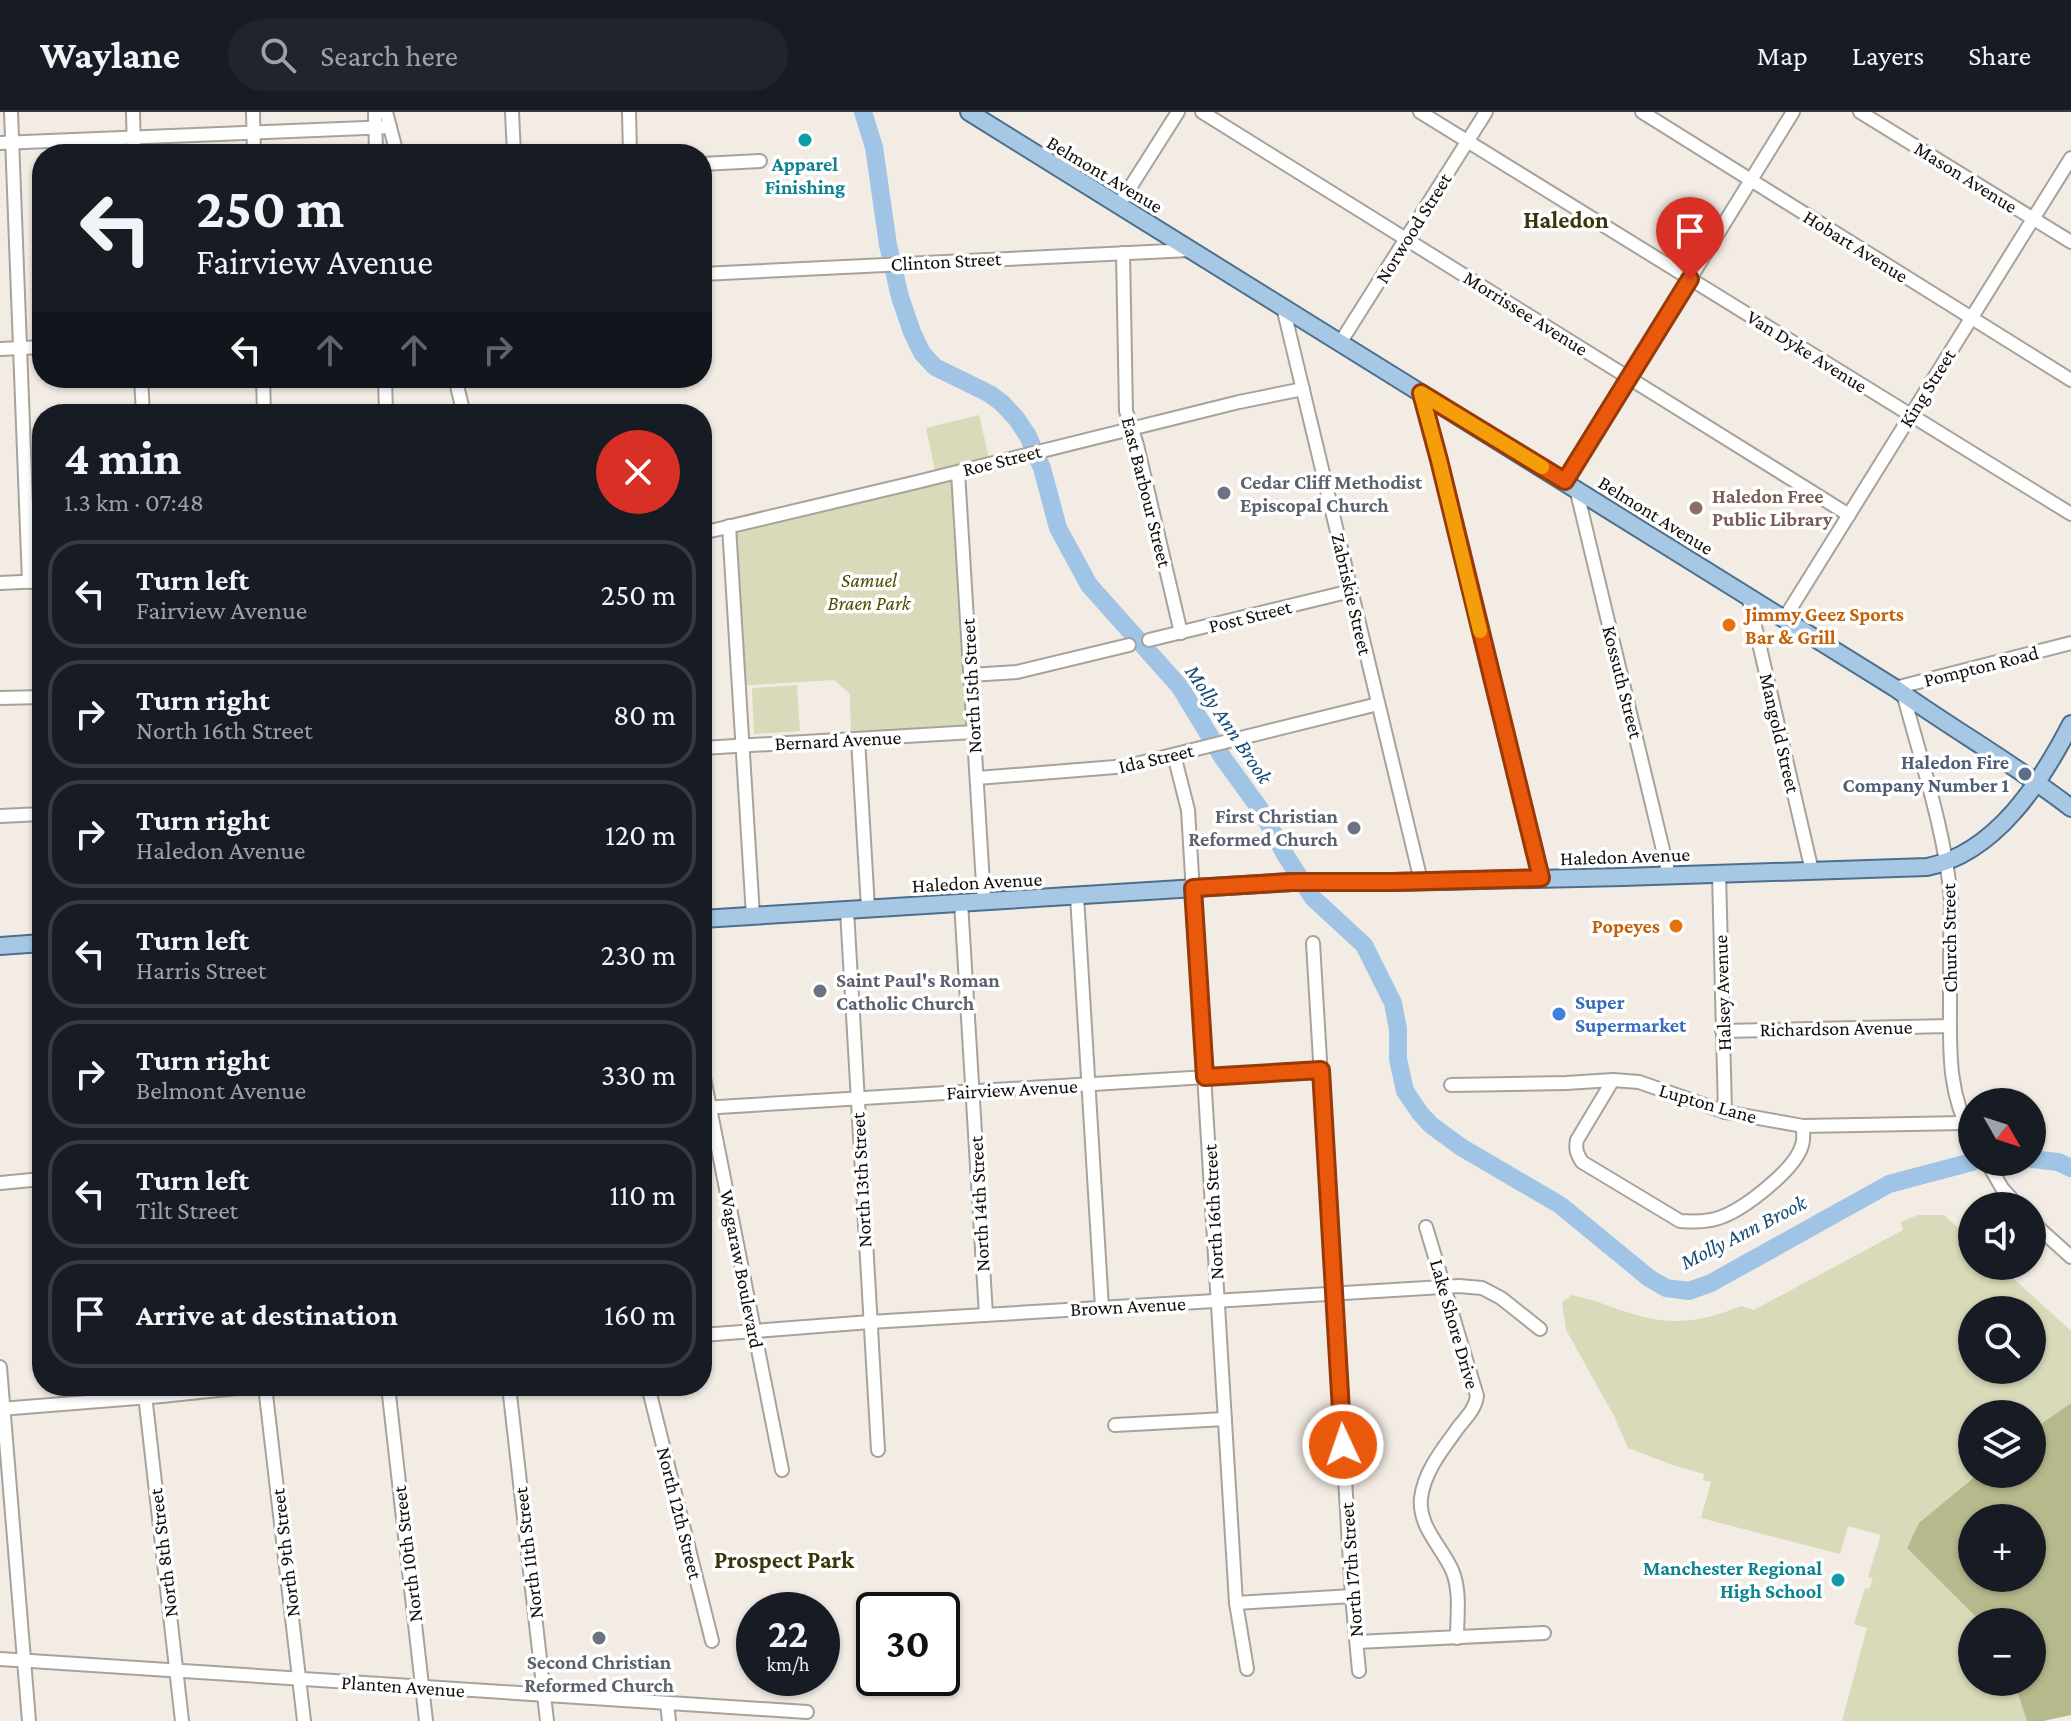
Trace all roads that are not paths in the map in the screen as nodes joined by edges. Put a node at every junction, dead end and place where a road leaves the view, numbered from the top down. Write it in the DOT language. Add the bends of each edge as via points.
graph roads {
  1 [pos="11,112"];
  2 [pos="133,112"];
  3 [pos="253,112"];
  4 [pos="375,112"];
  5 [pos="386,112"];
  6 [pos="512,112"];
  7 [pos="629,112"];
  8 [pos="969,112"];
  9 [pos="1178,112"];
  10 [pos="1202,112"];
  11 [pos="1420,112"];
  12 [pos="1486,112"];
  13 [pos="1642,112"];
  14 [pos="1793,112"];
  15 [pos="1860,112"];
  16 [pos="390,127"];
  17 [pos="375,128"];
  18 [pos="254,133"];
  19 [pos="134,138"];
  20 [pos="1468,142"];
  21 [pos="6,143"];
  22 [pos="134,144"];
  23 [pos="254,144"];
  24 [pos="376,144"];
  25 [pos="394,144"];
  26 [pos="514,144"];
  27 [pos="630,144"];
  28 [pos="2071,158"];
  29 [pos="760,161"];
  30 [pos="712,163"];
  31 [pos="1751,180"];
  32 [pos="1119,205"];
  33 [pos="2033,219"];
  34 [pos="1406,239"];
  35 [pos="2071,242"];
  36 [pos="1191,250"];
  37 [pos="1123,253"];
  38 [pos="712,273"];
  39 [pos="1690,279"];
  40 [pos="1283,307"];
  41 [pos="1971,317"];
  42 [pos="1340,343"];
  43 [pos="32,347"];
  44 [pos="21,348"];
  45 [pos="0,349"];
  46 [pos="1628,378"];
  47 [pos="2071,380"];
  48 [pos="1303,389"];
  49 [pos="1421,393"];
  50 [pos="1911,415"];
  51 [pos="1132,429"];
  52 [pos="958,472"];
  53 [pos="1571,485"];
  54 [pos="2071,514"];
  55 [pos="1849,515"];
  56 [pos="32,519"];
  57 [pos="729,526"];
  58 [pos="712,530"];
  59 [pos="32,581"];
  60 [pos="0,583"];
  61 [pos="1351,591"];
  62 [pos="1748,596"];
  63 [pos="1784,619"];
  64 [pos="1181,633"];
  65 [pos="1149,640"];
  66 [pos="2069,644"];
  67 [pos="1129,645"];
  68 [pos="970,675"];
  69 [pos="1899,690"];
  70 [pos="32,697"];
  71 [pos="0,698"];
  72 [pos="1378,704"];
  73 [pos="2071,724"];
  74 [pos="974,732"];
  75 [pos="858,739"];
  76 [pos="742,746"];
  77 [pos="712,748"];
  78 [pos="1174,755"];
  79 [pos="977,778"];
  80 [pos="2036,782"];
  81 [pos="2071,808"];
  82 [pos="32,814"];
  83 [pos="0,816"];
  84 [pos="1946,862"];
  85 [pos="1812,871"];
  86 [pos="1719,873"];
  87 [pos="1669,875"];
  88 [pos="1541,878"];
  89 [pos="1421,881"];
  90 [pos="1193,888"];
  91 [pos="1077,896"];
  92 [pos="984,901"];
  93 [pos="961,902"];
  94 [pos="868,908"];
  95 [pos="847,910"];
  96 [pos="753,916"];
  97 [pos="712,918"];
  98 [pos="1313,943"];
  99 [pos="32,944"];
  100 [pos="0,946"];
  101 [pos="1950,1026"];
  102 [pos="1722,1031"];
  103 [pos="1321,1070"];
  104 [pos="1205,1077"];
  105 [pos="1613,1080"];
  106 [pos="1088,1084"];
  107 [pos="1451,1085"];
  108 [pos="973,1091"];
  109 [pos="857,1098"];
  110 [pos="1958,1098"];
  111 [pos="712,1108"];
  112 [pos="1725,1112"];
  113 [pos="1958,1123"];
  114 [pos="1803,1126"];
  115 [pos="712,1136"];
  116 [pos="1994,1176"];
  117 [pos="32,1180"];
  118 [pos="0,1183"];
  119 [pos="2007,1192"];
  120 [pos="1426,1227"];
  121 [pos="2046,1235"];
  122 [pos="2071,1257"];
  123 [pos="1444,1287"];
  124 [pos="1334,1294"];
  125 [pos="1217,1301"];
  126 [pos="1102,1308"];
  127 [pos="986,1315"];
  128 [pos="870,1322"];
  129 [pos="754,1329"];
  130 [pos="1540,1329"];
  131 [pos="712,1334"];
  132 [pos="0,1367"];
  133 [pos="108,1396"];
  134 [pos="144,1396"];
  135 [pos="266,1396"];
  136 [pos="389,1396"];
  137 [pos="510,1396"];
  138 [pos="651,1396"];
  139 [pos="2,1408"];
  140 [pos="1225,1419"];
  141 [pos="1115,1425"];
  142 [pos="878,1450"];
  143 [pos="782,1470"];
  144 [pos="1352,1596"];
  145 [pos="1236,1603"];
  146 [pos="1544,1633"];
  147 [pos="1457,1638"];
  148 [pos="712,1641"];
  149 [pos="1357,1642"];
  150 [pos="0,1659"];
  151 [pos="24,1661"];
  152 [pos="1247,1669"];
  153 [pos="177,1671"];
  154 [pos="1359,1671"];
  155 [pos="299,1679"];
  156 [pos="422,1687"];
  157 [pos="544,1695"];
  158 [pos="667,1703"];
  159 [pos="807,1712"];
  160 [pos="29,1721"];
  161 [pos="182,1721"];
  162 [pos="304,1721"];
  163 [pos="426,1721"];
  164 [pos="547,1721"];
  165 [pos="669,1721"];
  1 -- 21 [label="street"];
  2 -- 19 [label="street"];
  3 -- 18 [label="street"];
  4 -- 17 [label="street"];
  5 -- 16 [label="street"];
  6 -- 26 [label="street"];
  7 -- 27 [label="street"];
  8 -- 32 [label="main road, Belmont Avenue"];
  9 -- 32 [label="street"];
  10 -- 34 [label="street, Morrissee Avenue"];
  11 -- 20 [label="street, Van Dyke Avenue"];
  12 -- 20 [label="street, Norwood Street"];
  13 -- 31 [label="street, Hobart Avenue"];
  14 -- 31 [label="street"];
  15 -- 33 [label="street, Mason Avenue"];
  16 -- 17 [label="street"];
  16 -- 25 [label="street"];
  17 -- 18 [label="street"];
  17 -- 24 [label="street"];
  18 -- 19 [label="street"];
  18 -- 23 [label="street"];
  19 -- 21 [label="street"];
  19 -- 22 [label="street"];
  20 -- 34 [label="street, Norwood Street"];
  20 -- 39 [label="street, Van Dyke Avenue"];
  21 -- 44 [label="street"];
  28 -- 33 [label="street, King Street"];
  29 -- 30 [label="street"];
  31 -- 39 [label="street"];
  31 -- 41 [label="street, Hobart Avenue"];
  32 -- 36 [label="main road, Belmont Avenue"];
  33 -- 35 [label="street, Mason Avenue"];
  33 -- 41 [label="street, King Street"];
  34 -- 42 [label="street, Norwood Street"];
  34 -- 46 [label="street, Morrissee Avenue"];
  36 -- 37 [label="street, Clinton Street"];
  36 -- 40 [label="main road, Belmont Avenue"];
  37 -- 38 [label="street, Clinton Street"];
  37 -- 51 [label="street, East Barbour Street" via="1126,411"];
  39 -- 46 [label="street"];
  39 -- 50 [label="street, Van Dyke Avenue"];
  40 -- 42 [label="main road, Belmont Avenue"];
  40 -- 48 [label="street, Zabriskie Street"];
  41 -- 47 [label="street, Hobart Avenue"];
  41 -- 50 [label="street, King Street"];
  42 -- 49 [label="main road, Belmont Avenue"];
  43 -- 44 [label="street"];
  44 -- 45 [label="street"];
  44 -- 56 [label="street"];
  46 -- 53 [label="street"];
  46 -- 55 [label="street, Morrissee Avenue"];
  48 -- 51 [label="street, Roe Street"];
  48 -- 61 [label="street, Zabriskie Street"];
  49 -- 53 [label="main road, Belmont Avenue"];
  49 -- 88 [label="street"];
  50 -- 54 [label="street, Van Dyke Avenue"];
  50 -- 55 [label="street, King Street"];
  51 -- 52 [label="street, Roe Street"];
  51 -- 64 [label="street, East Barbour Street"];
  52 -- 57 [label="street, Roe Street"];
  52 -- 68 [label="street, North 15th Street"];
  53 -- 62 [label="main road, Belmont Avenue"];
  53 -- 87 [label="street, Kossuth Street"];
  55 -- 63 [label="street, King Street"];
  57 -- 58 [label="street, Roe Street"];
  57 -- 76 [label="street"];
  59 -- 60 [label="street"];
  61 -- 64 [label="street, Post Street"];
  61 -- 72 [label="street, Zabriskie Street"];
  62 -- 63 [label="main road, Belmont Avenue"];
  62 -- 85 [label="street, Mangold Street"];
  63 -- 69 [label="main road, Belmont Avenue"];
  64 -- 65 [label="street, Post Street"];
  66 -- 69 [label="street, Pompton Road"];
  67 -- 68 [label="street" via="1017,672"];
  68 -- 74 [label="street, North 15th Street"];
  69 -- 80 [label="main road, Belmont Avenue"];
  69 -- 84 [label="street, Church Street"];
  70 -- 71 [label="street"];
  72 -- 78 [label="street, Ida Street"];
  72 -- 89 [label="street, Zabriskie Street"];
  73 -- 80 [label="main road, Haledon Avenue"];
  74 -- 75 [label="street, Bernard Avenue"];
  74 -- 79 [label="street, North 15th Street"];
  75 -- 76 [label="street, Bernard Avenue"];
  75 -- 94 [label="street"];
  76 -- 77 [label="street, Bernard Avenue"];
  76 -- 96 [label="street"];
  78 -- 79 [label="street, Ida Street" via="1110,769"];
  78 -- 90 [label="street, North 16th Street" via="1188,810"];
  79 -- 92 [label="street, North 15th Street"];
  80 -- 81 [label="main road, Belmont Avenue"];
  80 -- 84 [label="main road, Haledon Avenue" via="1999,827"];
  82 -- 83 [label="street"];
  84 -- 85 [label="main road, Haledon Avenue"];
  84 -- 101 [label="street, Church Street" via="1951,900"];
  85 -- 86 [label="main road, Haledon Avenue"];
  86 -- 87 [label="main road, Haledon Avenue"];
  86 -- 102 [label="street, Halsey Avenue"];
  87 -- 88 [label="main road, Haledon Avenue"];
  88 -- 89 [label="main road, Haledon Avenue"];
  89 -- 90 [label="main road, Haledon Avenue"];
  90 -- 91 [label="main road, Haledon Avenue"];
  90 -- 104 [label="street, North 16th Street"];
  91 -- 92 [label="main road, Haledon Avenue"];
  91 -- 106 [label="street"];
  92 -- 93 [label="main road, Haledon Avenue"];
  93 -- 94 [label="main road, Haledon Avenue"];
  93 -- 108 [label="street, North 14th Street"];
  94 -- 95 [label="main road, Haledon Avenue"];
  95 -- 96 [label="main road, Haledon Avenue"];
  95 -- 109 [label="street, North 13th Street"];
  96 -- 97 [label="main road, Haledon Avenue"];
  98 -- 103 [label="street, North 17th Street"];
  99 -- 100 [label="main road"];
  101 -- 102 [label="street, Richardson Avenue"];
  101 -- 110 [label="street, Church Street" via="1950,1065"];
  102 -- 112 [label="street, Halsey Avenue"];
  103 -- 104 [label="street, Fairview Avenue"];
  103 -- 124 [label="street, North 17th Street"];
  104 -- 106 [label="street, Fairview Avenue"];
  104 -- 125 [label="street, North 16th Street"];
  105 -- 107 [label="street, Lupton Lane"];
  105 -- 112 [label="street, Lupton Lane" via="1639,1082"];
  105 -- 114 [label="street" via="1577,1140 1578,1155 1680,1221 1722,1217 1757,1196 1798,1154"];
  106 -- 108 [label="street, Fairview Avenue"];
  106 -- 126 [label="street"];
  108 -- 109 [label="street, Fairview Avenue"];
  108 -- 127 [label="street, North 14th Street"];
  109 -- 111 [label="street, Fairview Avenue"];
  109 -- 128 [label="street, North 13th Street"];
  112 -- 114 [label="street, Lupton Lane"];
  113 -- 114 [label="street, Lupton Lane"];
  115 -- 129 [label="street, Wagaraw Boulevard"];
  116 -- 119 [label="street"];
  117 -- 118 [label="street"];
  120 -- 123 [label="street, Lake Shore Drive"];
  121 -- 122 [label="street"];
  123 -- 124 [label="street, Brown Avenue"];
  123 -- 130 [label="street, Brown Avenue" via="1482,1288"];
  123 -- 147 [label="street, Lake Shore Drive" via="1477,1396 1425,1479 1421,1498 1423,1519 1453,1573"];
  124 -- 125 [label="street, Brown Avenue"];
  124 -- 144 [label="street, North 17th Street"];
  125 -- 126 [label="street, Brown Avenue"];
  125 -- 140 [label="street, North 16th Street"];
  126 -- 127 [label="street, Brown Avenue"];
  127 -- 128 [label="street, Brown Avenue"];
  128 -- 129 [label="street, Brown Avenue"];
  128 -- 142 [label="street, North 13th Street"];
  129 -- 131 [label="street, Brown Avenue"];
  129 -- 143 [label="street, Wagaraw Boulevard"];
  132 -- 139 [label="street"];
  133 -- 139 [label="street"];
  134 -- 153 [label="street, North 8th Street"];
  135 -- 155 [label="street, North 9th Street"];
  136 -- 156 [label="street, North 10th Street"];
  137 -- 157 [label="street, North 11th Street"];
  138 -- 148 [label="street, North 12th Street"];
  139 -- 151 [label="street"];
  140 -- 141 [label="street"];
  140 -- 145 [label="street, North 16th Street"];
  144 -- 145 [label="street"];
  144 -- 149 [label="street, North 17th Street"];
  145 -- 152 [label="street, North 16th Street"];
  146 -- 147 [label="street"];
  147 -- 149 [label="street"];
  149 -- 154 [label="street, North 17th Street"];
  150 -- 151 [label="street, Planten Avenue"];
  151 -- 153 [label="street, Planten Avenue"];
  151 -- 160 [label="street"];
  153 -- 155 [label="street, Planten Avenue"];
  153 -- 161 [label="street, North 8th Street"];
  155 -- 156 [label="street, Planten Avenue"];
  155 -- 162 [label="street, North 9th Street"];
  156 -- 157 [label="street, Planten Avenue"];
  156 -- 163 [label="street, North 10th Street"];
  157 -- 158 [label="street, Planten Avenue"];
  157 -- 164 [label="street, North 11th Street"];
  158 -- 159 [label="street, Planten Avenue"];
  158 -- 165 [label="street"];
}
